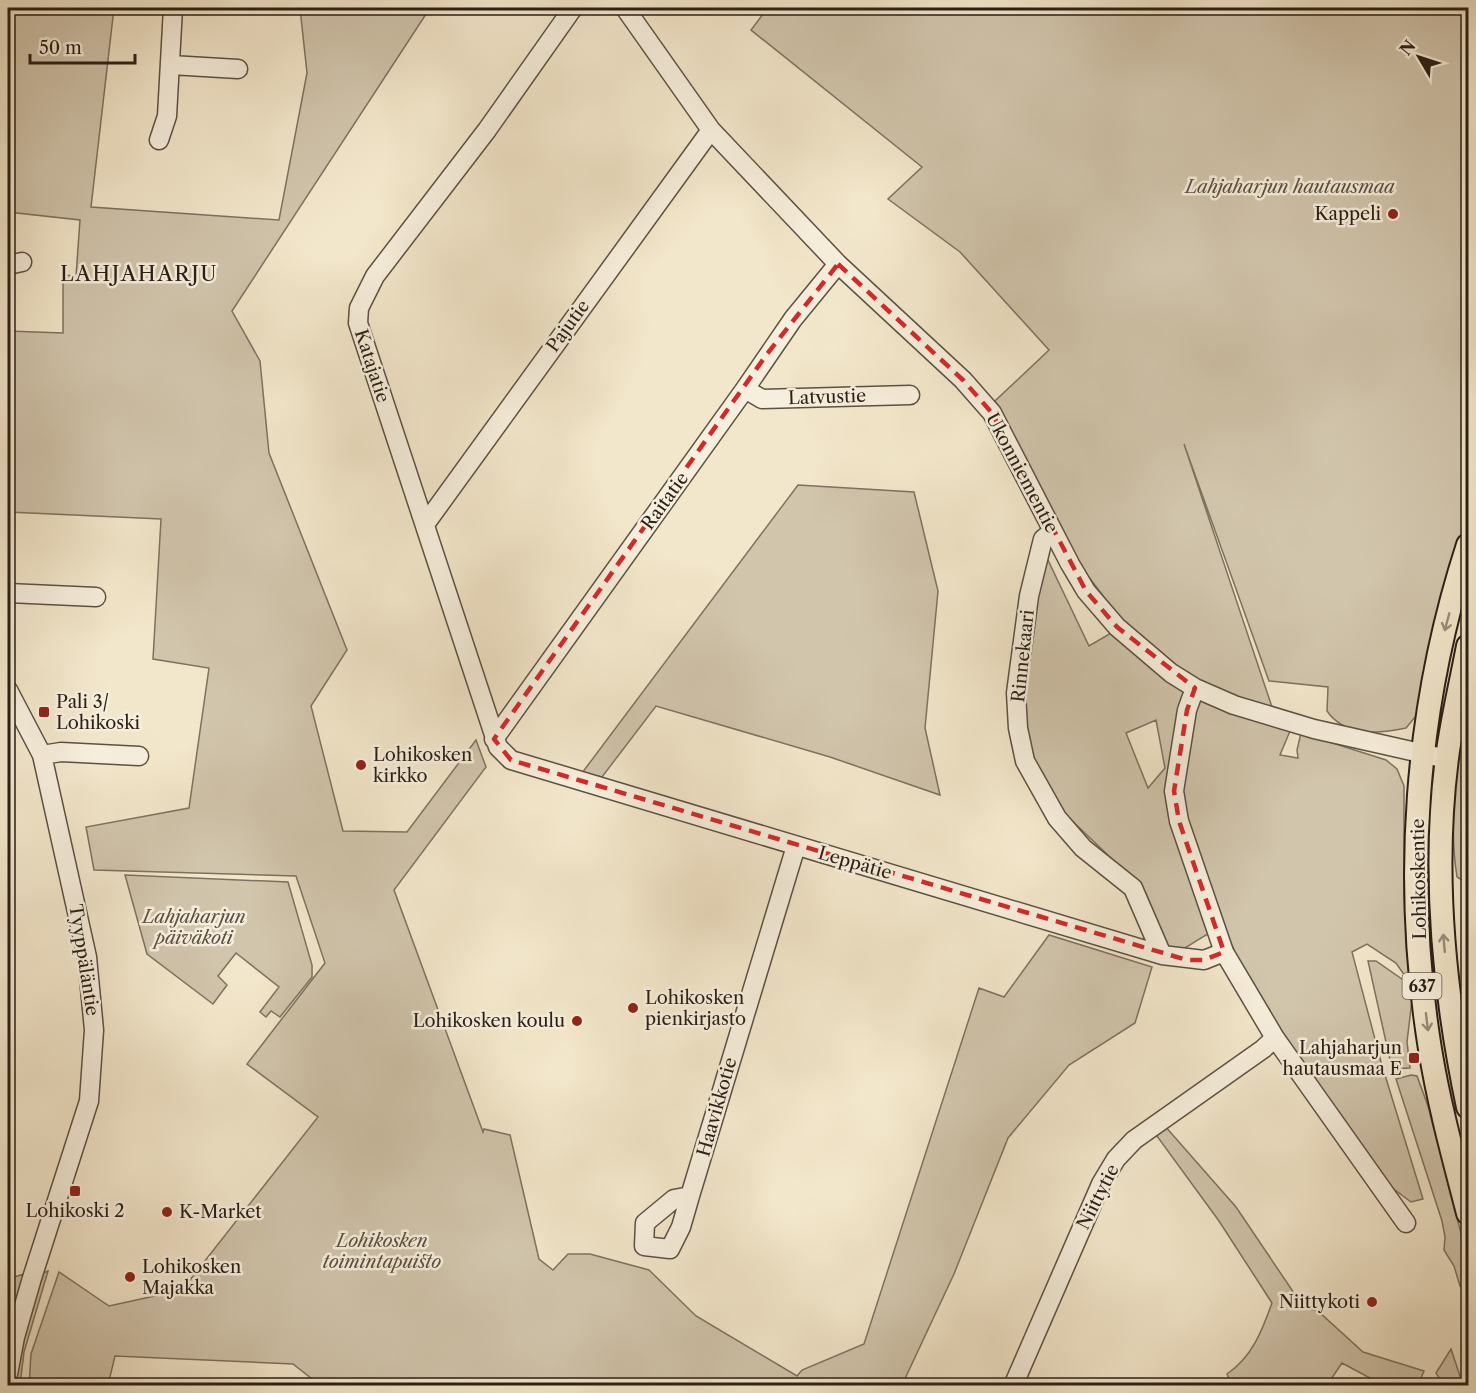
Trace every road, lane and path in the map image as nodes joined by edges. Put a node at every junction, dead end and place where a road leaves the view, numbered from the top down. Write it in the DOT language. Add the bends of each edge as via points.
graph roads {
  1 [pos="173,8"];
  2 [pos="573,8"];
  3 [pos="625,8"];
  4 [pos="171,65"];
  5 [pos="238,69"];
  6 [pos="711,130"];
  7 [pos="159,140"];
  8 [pos="838,264"];
  9 [pos="746,389"];
  10 [pos="910,395"];
  11 [pos="426,523"];
  12 [pos="1053,531"];
  13 [pos="1468,546"];
  14 [pos="8,593"];
  15 [pos="96,597"];
  16 [pos="1468,646"];
  17 [pos="1195,688"];
  18 [pos="8,690"];
  19 [pos="494,739"];
  20 [pos="1422,754"];
  21 [pos="42,755"];
  22 [pos="139,756"];
  23 [pos="1447,759"];
  24 [pos="796,846"];
  25 [pos="1224,952"];
  26 [pos="1162,955"];
  27 [pos="1275,1038"];
  28 [pos="1468,1107"];
  29 [pos="690,1196"];
  30 [pos="1468,1213"];
  31 [pos="1406,1223"];
  32 [pos="8,1374"];
  33 [pos="1013,1386"];
  1 -- 4 [label="street"];
  2 -- 11 [label="street, Katajatie" via="487,130 375,276 359,308 358,323"];
  3 -- 6 [label="street, Ukonniementie"];
  4 -- 5 [label="street"];
  4 -- 7 [label="street" via="167,116"];
  6 -- 8 [label="street, Ukonniementie"];
  6 -- 11 [label="street, Pajutie"];
  8 -- 9 [label="street, Raitatie" via="786,328"];
  8 -- 12 [label="street, Ukonniementie" via="963,380 992,413"];
  9 -- 10 [label="street, Latvustie" via="762,399"];
  9 -- 19 [label="street, Raitatie"];
  11 -- 19 [label="street, Katajatie"];
  12 -- 17 [label="street, Ukonniementie" via="1086,591 1117,627"];
  12 -- 26 [label="street, Rinnekaari" via="1042,539 1029,596 1016,693 1025,761 1058,818 1083,848 1133,888"];
  13 -- 20 [label="main road, Lohikoskentie / 637, one-way" via="1445,627"];
  14 -- 15 [label="street"];
  16 -- 23 [label="main road, Lohikoskentie / 637"];
  17 -- 20 [label="street, Ukonniementie" via="1234,705 1314,729"];
  17 -- 25 [label="street" via="1187,710 1174,791 1179,822"];
  18 -- 21 [label="street, Tyyppäläntie"];
  19 -- 24 [label="street, Leppätie" via="511,760"];
  20 -- 23 [label="street, Ukonniementie"];
  20 -- 30 [label="main road, Lohikoskentie / 637, one-way" via="1415,839 1421,980 1430,1050"];
  21 -- 22 [label="street" via="61,752"];
  21 -- 32 [label="street, Tyyppäläntie" via="92,988 93,1074 86,1116 32,1278"];
  28 -- 23 [label="main road, Lohikoskentie / 637, one-way" via="1449,1001 1442,913 1441,842"];
  24 -- 26 [label="street, Leppätie"];
  24 -- 29 [label="street, Haavikkotie"];
  25 -- 26 [label="street, Leppätie" via="1204,960"];
  25 -- 27 [label="street"];
  27 -- 31 [label="street"];
  27 -- 33 [label="street, Niittytie" via="1134,1140 1116,1159 1101,1184"];
  29 -- 29 [label="street, Haavikkotie" via="674,1199 645,1224 645,1246 671,1257"];
}
